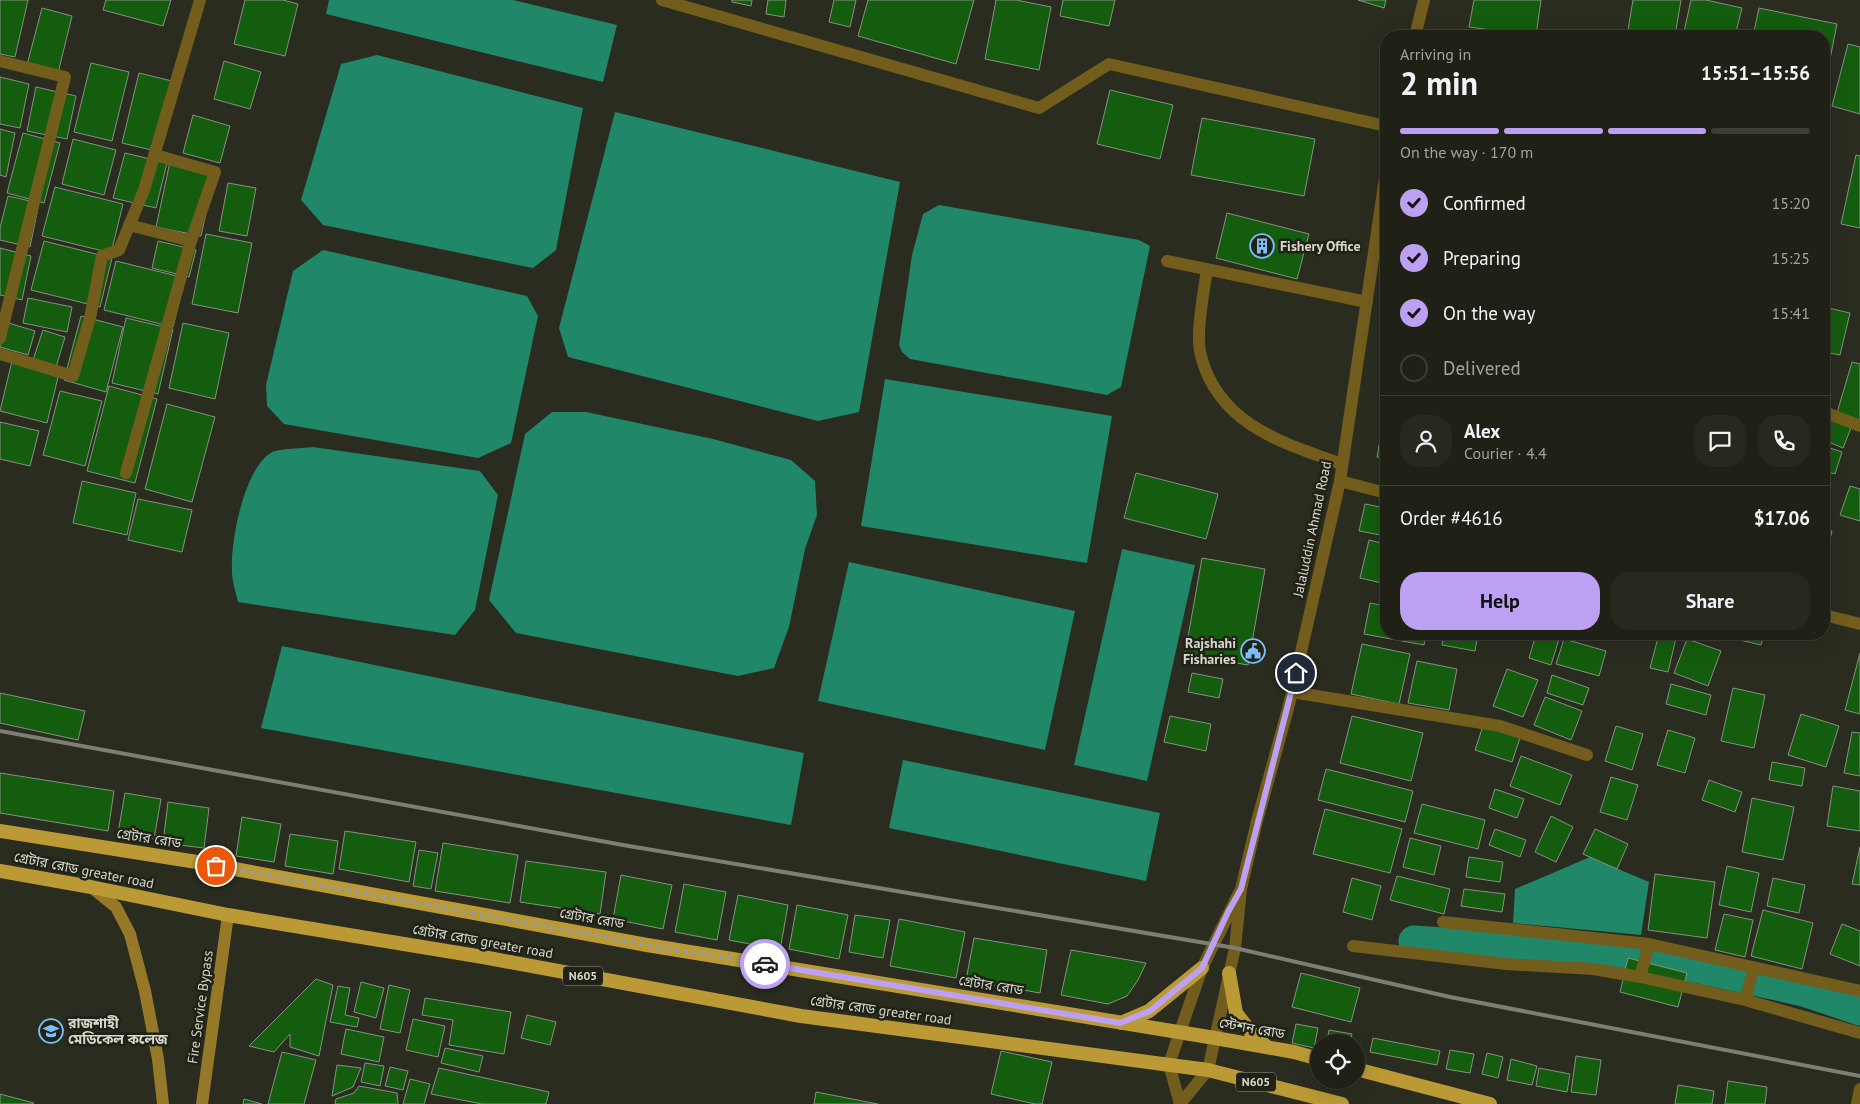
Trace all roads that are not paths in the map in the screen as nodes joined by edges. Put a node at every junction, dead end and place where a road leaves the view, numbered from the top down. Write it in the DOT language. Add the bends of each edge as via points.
graph roads {
  1 [pos="200,0"];
  2 [pos="662,0"];
  3 [pos="1424,0"];
  4 [pos="1416,30"];
  5 [pos="0,61"];
  6 [pos="1380,125"];
  7 [pos="155,155"];
  8 [pos="1380,212"];
  9 [pos="129,225"];
  10 [pos="191,241"];
  11 [pos="1167,260"];
  12 [pos="1206,269"];
  13 [pos="1367,302"];
  14 [pos="0,338"];
  15 [pos="0,354"];
  16 [pos="1830,414"];
  17 [pos="1860,426"];
  18 [pos="1342,464"];
  19 [pos="126,473"];
  20 [pos="1340,480"];
  21 [pos="1380,491"];
  22 [pos="1830,616"];
  23 [pos="1860,624"];
  24 [pos="1292,692"];
  25 [pos="1588,756"];
  26 [pos="0,830"];
  27 [pos="0,871"];
  28 [pos="91,886"];
  29 [pos="1241,889"];
  30 [pos="228,915"];
  31 [pos="1443,922"];
  32 [pos="1649,944"];
  33 [pos="1353,946"];
  34 [pos="1202,968"];
  35 [pos="1754,968"];
  36 [pos="1229,974"];
  37 [pos="1640,977"];
  38 [pos="1860,992"];
  39 [pos="1745,1000"];
  40 [pos="1120,1023"];
  41 [pos="1180,1033"];
  42 [pos="1860,1033"];
  43 [pos="1215,1038"];
  44 [pos="1268,1048"];
  45 [pos="1310,1057"];
  46 [pos="1169,1064"];
  47 [pos="1208,1070"];
  48 [pos="1365,1071"];
  49 [pos="1860,1089"];
  50 [pos="163,1104"];
  51 [pos="202,1104"];
  52 [pos="1180,1104"];
  53 [pos="1342,1104"];
  54 [pos="1490,1104"];
  55 [pos="1857,1104"];
  1 -- 7 [label="street"];
  2 -- 6 [label="street" via="1039,108 1109,64"];
  3 -- 4 [label="street"];
  5 -- 14 [label="street" via="65,77"];
  7 -- 9 [label="street"];
  7 -- 10 [label="street" via="215,172"];
  8 -- 13 [label="street, Jalaluddin Ahmad Road"];
  9 -- 10 [label="street"];
  9 -- 15 [label="street" via="119,250 102,256 90,318 73,376"];
  10 -- 19 [label="street"];
  11 -- 12 [label="street"];
  12 -- 13 [label="street"];
  12 -- 18 [label="street" via="1200,322 1201,355 1214,389 1235,414 1259,431"];
  13 -- 18 [label="street, Jalaluddin Ahmad Road"];
  16 -- 17 [label="street"];
  18 -- 20 [label="street, Jalaluddin Ahmad Road"];
  20 -- 21 [label="street"];
  20 -- 24 [label="street, Jalaluddin Ahmad Road"];
  22 -- 23 [label="street"];
  24 -- 25 [label="street" via="1500,726"];
  24 -- 29 [label="street, Jalaluddin Ahmad Road"];
  26 -- 40 [label="highway, গ্রেটার রোড" via="197,862 647,945"];
  27 -- 28 [label="highway, গ্রেটার রোড greater road / N605"];
  28 -- 30 [label="highway, গ্রেটার রোড greater road / N605"];
  28 -- 50 [label="main road" via="116,907 130,934 145,991"];
  29 -- 34 [label="street, Jalaluddin Ahmad Road"];
  29 -- 36 [label="street, Jalaluddin Ahmad Road"];
  30 -- 46 [label="highway, গ্রেটার রোড greater road / N605" via="483,957 801,1016"];
  30 -- 51 [label="main road, Fire Service Bypass"];
  31 -- 32 [label="street"];
  32 -- 35 [label="street"];
  32 -- 37 [label="street"];
  33 -- 37 [label="street" via="1506,964 1593,969"];
  34 -- 40 [label="highway" via="1150,1011"];
  34 -- 41 [label="street, Jalaluddin Ahmad Road"];
  35 -- 38 [label="street"];
  35 -- 39 [label="street"];
  36 -- 43 [label="street, Jalaluddin Ahmad Road"];
  36 -- 44 [label="highway" via="1236,1013"];
  37 -- 39 [label="street"];
  39 -- 42 [label="street"];
  40 -- 41 [label="highway, গ্রেটার রোড"];
  41 -- 43 [label="highway, স্টেশন রোড"];
  41 -- 46 [label="street, Jalaluddin Ahmad Road"];
  43 -- 44 [label="highway, স্টেশন রোড"];
  43 -- 47 [label="street, Jalaluddin Ahmad Road"];
  44 -- 45 [label="highway, স্টেশন রোড"];
  46 -- 47 [label="highway, N605"];
  46 -- 52 [label="street"];
  47 -- 52 [label="street"];
  47 -- 53 [label="highway, N605"];
  48 -- 54 [label="highway"];
  49 -- 55 [label="street"];
}
